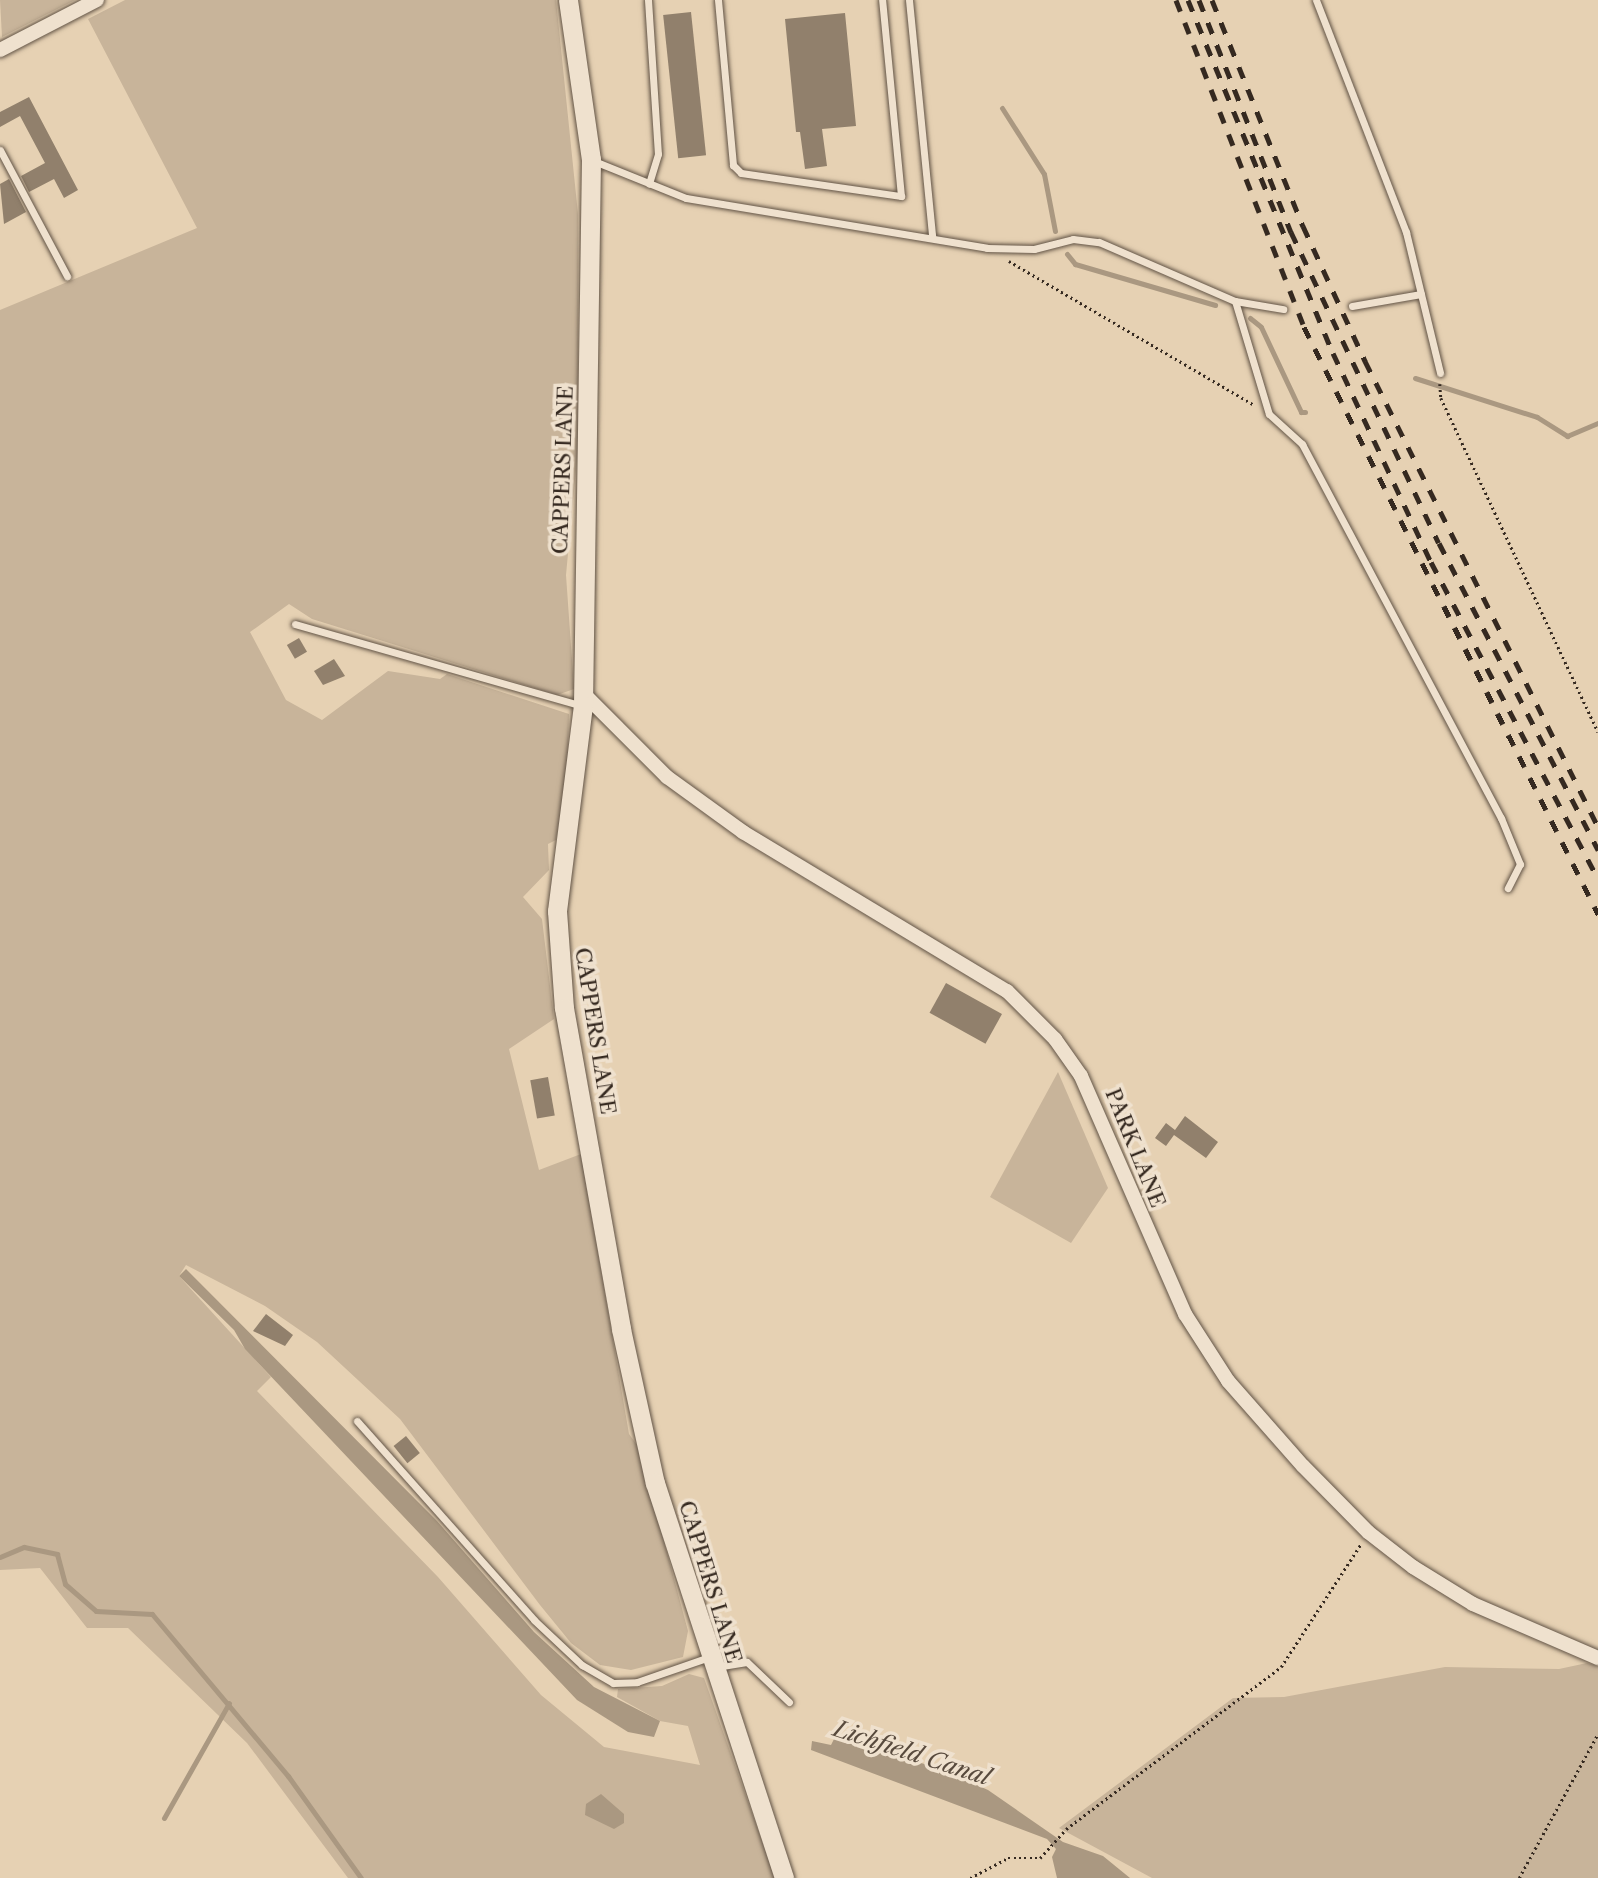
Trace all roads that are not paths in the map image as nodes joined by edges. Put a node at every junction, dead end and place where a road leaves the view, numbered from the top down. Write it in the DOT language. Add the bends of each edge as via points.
graph roads {
  1 [pos="97,0"];
  2 [pos="568,0"];
  3 [pos="648,0"];
  4 [pos="718,0"];
  5 [pos="882,0"];
  6 [pos="909,0"];
  7 [pos="1316,0"];
  8 [pos="0,50"];
  9 [pos="0,150"];
  10 [pos="591,159"];
  11 [pos="649,184"];
  12 [pos="932,236"];
  13 [pos="68,276"];
  14 [pos="1421,294"];
  15 [pos="1235,301"];
  16 [pos="1352,306"];
  17 [pos="1283,309"];
  18 [pos="1440,373"];
  19 [pos="295,624"];
  20 [pos="583,699"];
  21 [pos="1508,888"];
  22 [pos="357,1421"];
  23 [pos="1598,1658"];
  24 [pos="710,1663"];
  25 [pos="789,1702"];
  26 [pos="784,1878"];
  1 -- 8 [label="street"];
  2 -- 10 [label="street, CAPPERS LANE"];
  3 -- 11 [label="lane" via="658,154"];
  4 -- 5 [label="lane" via="733,164 741,173 901,196"];
  6 -- 12 [label="lane"];
  7 -- 14 [label="lane" via="1373,137"];
  9 -- 13 [label="lane"];
  10 -- 11 [label="lane"];
  10 -- 20 [label="street, CAPPERS LANE"];
  11 -- 12 [label="lane" via="686,198"];
  12 -- 15 [label="lane" via="987,248 1034,249 1073,239 1099,242"];
  14 -- 16 [label="lane"];
  14 -- 18 [label="lane"];
  15 -- 17 [label="lane"];
  15 -- 21 [label="lane" via="1269,414 1302,444 1501,818 1520,864"];
  19 -- 20 [label="lane"];
  20 -- 23 [label="street, PARK LANE" via="667,777 743,832 1007,991 1055,1039 1105,1124 1153,1250 1185,1314 1228,1381 1368,1532 1473,1604"];
  20 -- 24 [label="street, CAPPERS LANE" via="557,911 564,1008 626,1355 655,1483"];
  22 -- 24 [label="lane" via="534,1620 582,1665 613,1683 637,1682"];
  24 -- 25 [label="lane" via="747,1662"];
  24 -- 26 [label="street, CAPPERS LANE"];
}
